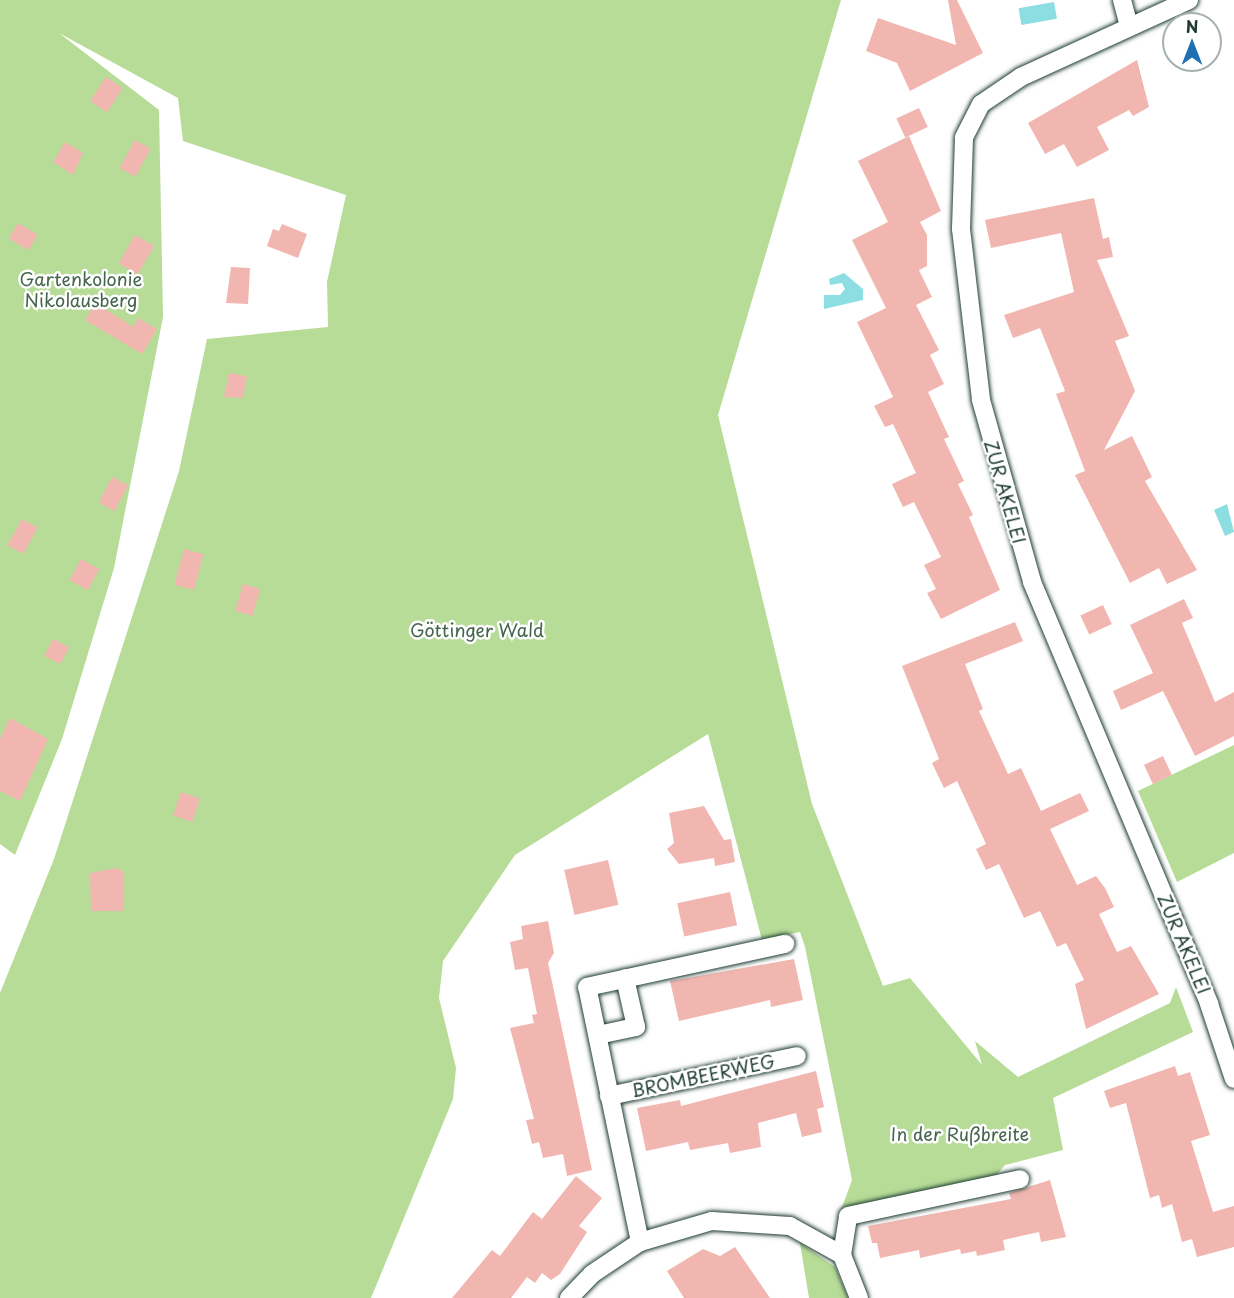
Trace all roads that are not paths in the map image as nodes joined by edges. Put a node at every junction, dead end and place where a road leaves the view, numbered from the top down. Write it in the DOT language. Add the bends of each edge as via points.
graph roads {
  1 [pos="1122,0"];
  2 [pos="1188,0"];
  3 [pos="1129,27"];
  4 [pos="785,944"];
  5 [pos="625,978"];
  6 [pos="598,1035"];
  7 [pos="797,1056"];
  8 [pos="1234,1078"];
  9 [pos="609,1096"];
  10 [pos="1020,1179"];
  11 [pos="640,1242"];
  12 [pos="842,1254"];
  13 [pos="569,1298"];
  14 [pos="859,1298"];
  1 -- 3 [label="street"];
  2 -- 3 [label="street, ZUR AKELEI"];
  3 -- 8 [label="street, ZUR AKELEI" via="999,90 971,118 962,167 966,300 987,431 1032,582 1209,1004"];
  4 -- 5 [label="street, BROMBEERWEG"];
  5 -- 6 [label="street, BROMBEERWEG" via="587,987"];
  5 -- 6 [label="street" via="636,1027"];
  6 -- 9 [label="street, BROMBEERWEG"];
  7 -- 9 [label="street, BROMBEERWEG"];
  9 -- 11 [label="street, BROMBEERWEG"];
  10 -- 12 [label="street" via="848,1216"];
  11 -- 12 [label="street" via="688,1226 748,1220 810,1233"];
  11 -- 13 [label="street" via="592,1274"];
  12 -- 14 [label="street"];
}
